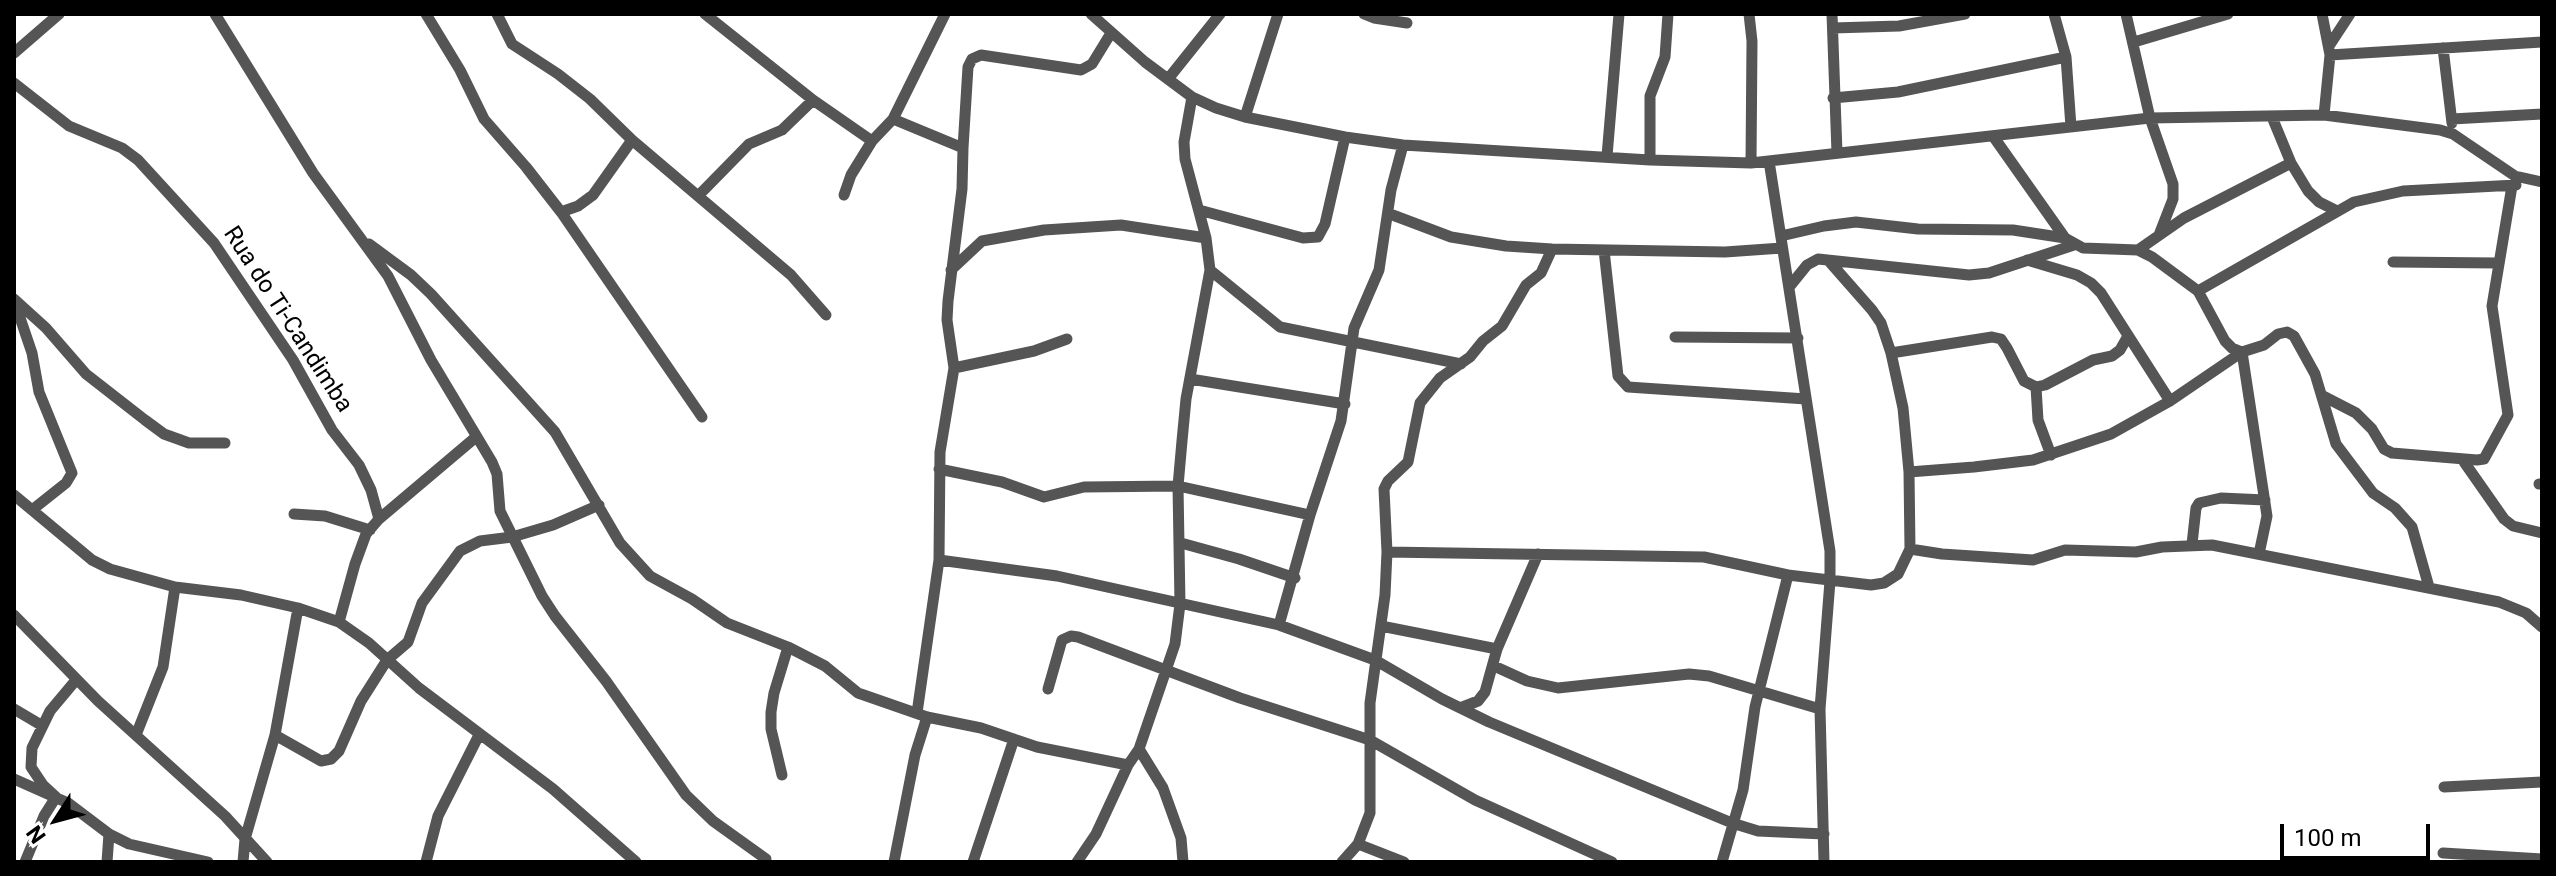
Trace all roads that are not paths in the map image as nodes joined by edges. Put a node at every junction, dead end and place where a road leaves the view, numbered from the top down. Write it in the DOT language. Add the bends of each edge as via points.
graph roads {
  1 [pos="59,14"];
  2 [pos="215,14"];
  3 [pos="426,14"];
  4 [pos="497,14"];
  5 [pos="705,14"];
  6 [pos="945,14"];
  7 [pos="1220,14"];
  8 [pos="1278,14"];
  9 [pos="1364,14"];
  10 [pos="1619,14"];
  11 [pos="1668,14"];
  12 [pos="1749,14"];
  13 [pos="1832,14"];
  14 [pos="1965,14"];
  15 [pos="2054,14"];
  16 [pos="2126,14"];
  17 [pos="2228,14"];
  18 [pos="2322,14"];
  19 [pos="2350,14"];
  20 [pos="1097,16"];
  21 [pos="1407,23"];
  22 [pos="1833,28"];
  23 [pos="1111,33"];
  24 [pos="2134,42"];
  25 [pos="2542,42"];
  26 [pos="2443,48"];
  27 [pos="2330,51"];
  28 [pos="14,53"];
  29 [pos="2066,57"];
  30 [pos="1168,79"];
  31 [pos="14,83"];
  32 [pos="1192,97"];
  33 [pos="1833,98"];
  34 [pos="813,100"];
  35 [pos="2542,114"];
  36 [pos="2324,115"];
  37 [pos="1245,117"];
  38 [pos="2272,117"];
  39 [pos="2150,118"];
  40 [pos="893,119"];
  41 [pos="2452,119"];
  42 [pos="2071,127"];
  43 [pos="2453,134"];
  44 [pos="1993,136"];
  45 [pos="1345,137"];
  46 [pos="632,140"];
  47 [pos="872,141"];
  48 [pos="1403,145"];
  49 [pos="963,148"];
  50 [pos="1837,153"];
  51 [pos="1607,156"];
  52 [pos="1650,160"];
  53 [pos="1769,161"];
  54 [pos="1751,163"];
  55 [pos="2291,163"];
  56 [pos="2536,181"];
  57 [pos="2512,186"];
  58 [pos="844,195"];
  59 [pos="698,196"];
  60 [pos="1199,210"];
  61 [pos="2335,210"];
  62 [pos="561,212"];
  63 [pos="1390,214"];
  64 [pos="2159,235"];
  65 [pos="1206,238"];
  66 [pos="362,239"];
  67 [pos="2069,241"];
  68 [pos="1782,242"];
  69 [pos="1552,249"];
  70 [pos="1604,250"];
  71 [pos="2138,250"];
  72 [pos="1828,260"];
  73 [pos="2027,260"];
  74 [pos="2393,262"];
  75 [pos="2498,263"];
  76 [pos="950,270"];
  77 [pos="1210,270"];
  78 [pos="1790,286"];
  79 [pos="2198,291"];
  80 [pos="14,299"];
  81 [pos="826,315"];
  82 [pos="2128,336"];
  83 [pos="1675,337"];
  84 [pos="1798,338"];
  85 [pos="1067,339"];
  86 [pos="1352,343"];
  87 [pos="2242,352"];
  88 [pos="1891,353"];
  89 [pos="1461,364"];
  90 [pos="954,368"];
  91 [pos="1190,379"];
  92 [pos="2036,387"];
  93 [pos="2323,396"];
  94 [pos="1806,399"];
  95 [pos="2170,401"];
  96 [pos="1345,404"];
  97 [pos="702,417"];
  98 [pos="476,437"];
  99 [pos="225,443"];
  100 [pos="2051,455"];
  101 [pos="2462,459"];
  102 [pos="939,469"];
  103 [pos="1909,472"];
  104 [pos="1178,486"];
  105 [pos="14,495"];
  106 [pos="2265,500"];
  107 [pos="599,505"];
  108 [pos="32,510"];
  109 [pos="294,514"];
  110 [pos="1310,515"];
  111 [pos="379,519"];
  112 [pos="370,530"];
  113 [pos="2542,533"];
  114 [pos="512,537"];
  115 [pos="1181,543"];
  116 [pos="2192,544"];
  117 [pos="1910,549"];
  118 [pos="1387,552"];
  119 [pos="1538,554"];
  120 [pos="2259,554"];
  121 [pos="939,560"];
  122 [pos="1788,575"];
  123 [pos="1295,578"];
  124 [pos="1830,581"];
  125 [pos="175,587"];
  126 [pos="2429,587"];
  127 [pos="1180,604"];
  128 [pos="298,608"];
  129 [pos="14,615"];
  130 [pos="339,622"];
  131 [pos="1279,625"];
  132 [pos="1381,626"];
  133 [pos="2542,627"];
  134 [pos="788,647"];
  135 [pos="1497,649"];
  136 [pos="387,660"];
  137 [pos="1375,660"];
  138 [pos="1494,666"];
  139 [pos="1168,669"];
  140 [pos="76,680"];
  141 [pos="1048,689"];
  142 [pos="1759,691"];
  143 [pos="1460,708"];
  144 [pos="14,709"];
  145 [pos="1820,709"];
  146 [pos="922,715"];
  147 [pos="41,725"];
  148 [pos="136,735"];
  149 [pos="275,735"];
  150 [pos="479,735"];
  151 [pos="1014,739"];
  152 [pos="1370,740"];
  153 [pos="1139,749"];
  154 [pos="1128,765"];
  155 [pos="782,775"];
  156 [pos="14,779"];
  157 [pos="2542,782"];
  158 [pos="2444,787"];
  159 [pos="56,797"];
  160 [pos="1732,823"];
  161 [pos="109,834"];
  162 [pos="1824,834"];
  163 [pos="245,839"];
  164 [pos="1358,844"];
  165 [pos="2443,853"];
  166 [pos="766,859"];
  167 [pos="2542,859"];
  168 [pos="25,862"];
  169 [pos="107,862"];
  170 [pos="208,862"];
  171 [pos="243,862"];
  172 [pos="267,862"];
  173 [pos="426,862"];
  174 [pos="636,862"];
  175 [pos="894,862"];
  176 [pos="973,862"];
  177 [pos="1077,862"];
  178 [pos="1183,862"];
  179 [pos="1342,862"];
  180 [pos="1404,862"];
  181 [pos="1612,862"];
  182 [pos="1722,862"];
  183 [pos="1824,862"];
  1 -- 28 [label="street"];
  2 -- 66 [label="street" via="313,173"];
  3 -- 62 [label="street" via="484,119"];
  4 -- 46 [label="street" via="512,44 590,99"];
  5 -- 34 [label="street"];
  6 -- 40 [label="street"];
  7 -- 30 [label="street"];
  8 -- 37 [label="street"];
  9 -- 21 [label="street"];
  10 -- 51 [label="street"];
  11 -- 52 [label="street" via="1665,57 1650,96"];
  12 -- 54 [label="street"];
  13 -- 22 [label="street"];
  14 -- 22 [label="street" via="1899,26"];
  15 -- 29 [label="street"];
  16 -- 24 [label="street"];
  17 -- 24 [label="street"];
  18 -- 27 [label="street"];
  19 -- 27 [label="street"];
  20 -- 23 [label="street"];
  22 -- 33 [label="street"];
  23 -- 30 [label="street"];
  23 -- 49 [label="street" via="1092,64 1081,70 981,55 972,59"];
  24 -- 39 [label="street"];
  25 -- 26 [label="street"];
  26 -- 27 [label="street"];
  26 -- 41 [label="street"];
  27 -- 36 [label="street"];
  29 -- 33 [label="street" via="1898,92"];
  29 -- 42 [label="street"];
  30 -- 32 [label="street"];
  31 -- 111 [label="street, Rua do Ti-Candimba" via="69,126 138,160 214,243 359,465"];
  32 -- 37 [label="street"];
  32 -- 60 [label="street" via="1185,159"];
  33 -- 50 [label="street"];
  34 -- 47 [label="street"];
  34 -- 59 [label="street" via="782,130 749,144"];
  35 -- 41 [label="street"];
  36 -- 38 [label="street"];
  36 -- 43 [label="street"];
  37 -- 45 [label="street"];
  38 -- 39 [label="street"];
  38 -- 55 [label="street"];
  39 -- 42 [label="street"];
  39 -- 64 [label="street" via="2173,184"];
  40 -- 47 [label="street"];
  40 -- 49 [label="street"];
  41 -- 43 [label="street"];
  42 -- 44 [label="street"];
  43 -- 56 [label="street" via="2505,170"];
  44 -- 50 [label="street"];
  44 -- 67 [label="street"];
  45 -- 48 [label="street"];
  45 -- 60 [label="street" via="1318,237 1303,238"];
  46 -- 59 [label="street"];
  46 -- 62 [label="street" via="593,195"];
  47 -- 58 [label="street"];
  48 -- 51 [label="street"];
  48 -- 63 [label="street"];
  49 -- 76 [label="street"];
  50 -- 53 [label="street"];
  51 -- 52 [label="street"];
  52 -- 54 [label="street"];
  53 -- 54 [label="street"];
  53 -- 68 [label="street"];
  55 -- 61 [label="street" via="2308,191"];
  55 -- 64 [label="street"];
  56 -- 57 [label="street"];
  57 -- 61 [label="street" via="2403,191"];
  57 -- 75 [label="street"];
  59 -- 81 [label="street" via="791,275"];
  60 -- 65 [label="street"];
  61 -- 79 [label="street"];
  62 -- 97 [label="street"];
  63 -- 69 [label="street" via="1451,237"];
  63 -- 86 [label="street" via="1379,270"];
  64 -- 71 [label="street"];
  65 -- 76 [label="street" via="1121,225 1044,230 982,241"];
  65 -- 77 [label="street"];
  66 -- 98 [label="street" via="388,276"];
  66 -- 107 [label="street" via="431,294 555,432"];
  67 -- 68 [label="street" via="2013,230 1856,222 1824,226"];
  67 -- 71 [label="street" via="2083,248"];
  67 -- 73 [label="street"];
  68 -- 70 [label="street" via="1725,252"];
  68 -- 78 [label="street"];
  69 -- 70 [label="street"];
  69 -- 89 [label="street" via="1502,326"];
  70 -- 94 [label="street" via="1618,376 1628,387"];
  71 -- 79 [label="street"];
  72 -- 73 [label="street" via="1969,275"];
  72 -- 78 [label="street" via="1807,265"];
  72 -- 88 [label="street" via="1881,323"];
  73 -- 82 [label="street" via="2091,283"];
  74 -- 75 [label="street"];
  75 -- 101 [label="street" via="2492,306 2508,415 2484,459"];
  76 -- 90 [label="street" via="947,320"];
  77 -- 86 [label="street" via="1272,323"];
  77 -- 91 [label="street"];
  78 -- 84 [label="street"];
  79 -- 87 [label="street" via="2225,341"];
  80 -- 99 [label="street" via="86,374 155,427 189,443"];
  80 -- 108 [label="street" via="39,392 72,473"];
  82 -- 92 [label="street" via="2112,356"];
  82 -- 95 [label="street"];
  83 -- 84 [label="street"];
  84 -- 94 [label="street"];
  85 -- 90 [label="street"];
  86 -- 89 [label="street"];
  86 -- 96 [label="street"];
  87 -- 93 [label="street" via="2287,332 2294,336"];
  87 -- 95 [label="street"];
  87 -- 106 [label="street"];
  88 -- 92 [label="street" via="2001,339 2024,381"];
  88 -- 103 [label="street"];
  89 -- 118 [label="street" via="1440,378 1420,403 1408,462 1384,489"];
  90 -- 102 [label="street"];
  91 -- 96 [label="street"];
  91 -- 104 [label="street"];
  92 -- 100 [label="street" via="2038,420"];
  93 -- 101 [label="street" via="2356,413 2392,453"];
  93 -- 126 [label="street" via="2336,444 2373,493 2412,527"];
  94 -- 124 [label="street"];
  95 -- 100 [label="street" via="2111,434"];
  96 -- 110 [label="street"];
  98 -- 111 [label="street"];
  98 -- 114 [label="street" via="497,474 500,511"];
  100 -- 103 [label="street"];
  101 -- 113 [label="street" via="2504,519"];
  102 -- 104 [label="street" via="1044,497 1084,487"];
  102 -- 121 [label="street"];
  103 -- 117 [label="street"];
  104 -- 110 [label="street"];
  104 -- 115 [label="street"];
  105 -- 108 [label="street"];
  106 -- 116 [label="street" via="2199,503"];
  106 -- 120 [label="street"];
  107 -- 114 [label="street"];
  107 -- 134 [label="street" via="620,543 650,576 727,623"];
  108 -- 125 [label="street" via="92,560"];
  109 -- 112 [label="street" via="325,516"];
  110 -- 123 [label="street"];
  111 -- 112 [label="street"];
  112 -- 130 [label="street" via="360,547"];
  114 -- 136 [label="street" via="480,541 460,551 422,603 408,642"];
  114 -- 166 [label="street" via="555,616 686,795"];
  115 -- 123 [label="street"];
  115 -- 127 [label="street"];
  116 -- 117 [label="street" via="2136,552 2065,550 2033,560"];
  116 -- 120 [label="street"];
  117 -- 124 [label="street" via="1898,574 1884,583"];
  118 -- 119 [label="street"];
  118 -- 132 [label="street"];
  119 -- 122 [label="street" via="1704,557"];
  119 -- 135 [label="street"];
  120 -- 126 [label="street"];
  121 -- 127 [label="street" via="1057,576"];
  121 -- 146 [label="street"];
  122 -- 124 [label="street"];
  122 -- 142 [label="street"];
  123 -- 131 [label="street"];
  124 -- 145 [label="street"];
  125 -- 128 [label="street"];
  125 -- 148 [label="street" via="163,667"];
  126 -- 133 [label="street" via="2499,602 2526,613"];
  127 -- 131 [label="street"];
  127 -- 139 [label="street"];
  128 -- 130 [label="street"];
  128 -- 149 [label="street"];
  129 -- 140 [label="street"];
  130 -- 136 [label="street"];
  131 -- 137 [label="street"];
  132 -- 135 [label="street"];
  132 -- 137 [label="street"];
  134 -- 146 [label="street" via="834,672 850,689"];
  134 -- 155 [label="street" via="771,712"];
  135 -- 138 [label="street"];
  136 -- 149 [label="street" via="331,759 321,761"];
  136 -- 150 [label="street"];
  137 -- 143 [label="street"];
  137 -- 152 [label="street"];
  138 -- 142 [label="street" via="1558,688 1689,674"];
  138 -- 143 [label="street" via="1482,697"];
  139 -- 141 [label="street" via="1071,636 1059,645"];
  139 -- 152 [label="street"];
  139 -- 153 [label="street"];
  140 -- 147 [label="street"];
  140 -- 148 [label="street"];
  142 -- 145 [label="street"];
  142 -- 160 [label="street"];
  143 -- 160 [label="street"];
  144 -- 147 [label="street"];
  145 -- 162 [label="street"];
  146 -- 151 [label="street"];
  146 -- 175 [label="street"];
  147 -- 159 [label="street" via="31,767"];
  148 -- 163 [label="street"];
  149 -- 163 [label="street"];
  150 -- 173 [label="street" via="438,816"];
  150 -- 174 [label="street" via="553,789"];
  151 -- 154 [label="street"];
  151 -- 176 [label="street"];
  152 -- 164 [label="street" via="1370,813"];
  152 -- 181 [label="street" via="1475,800"];
  153 -- 154 [label="street"];
  153 -- 178 [label="street" via="1163,788 1181,838"];
  154 -- 177 [label="street"];
  156 -- 159 [label="street"];
  157 -- 158 [label="street"];
  159 -- 161 [label="street"];
  159 -- 168 [label="street"];
  160 -- 162 [label="street" via="1758,831"];
  160 -- 182 [label="street"];
  161 -- 169 [label="street"];
  161 -- 170 [label="street" via="140,847"];
  162 -- 183 [label="street"];
  163 -- 171 [label="street"];
  163 -- 172 [label="street"];
  164 -- 179 [label="street"];
  164 -- 180 [label="street"];
  165 -- 167 [label="street"];
}
